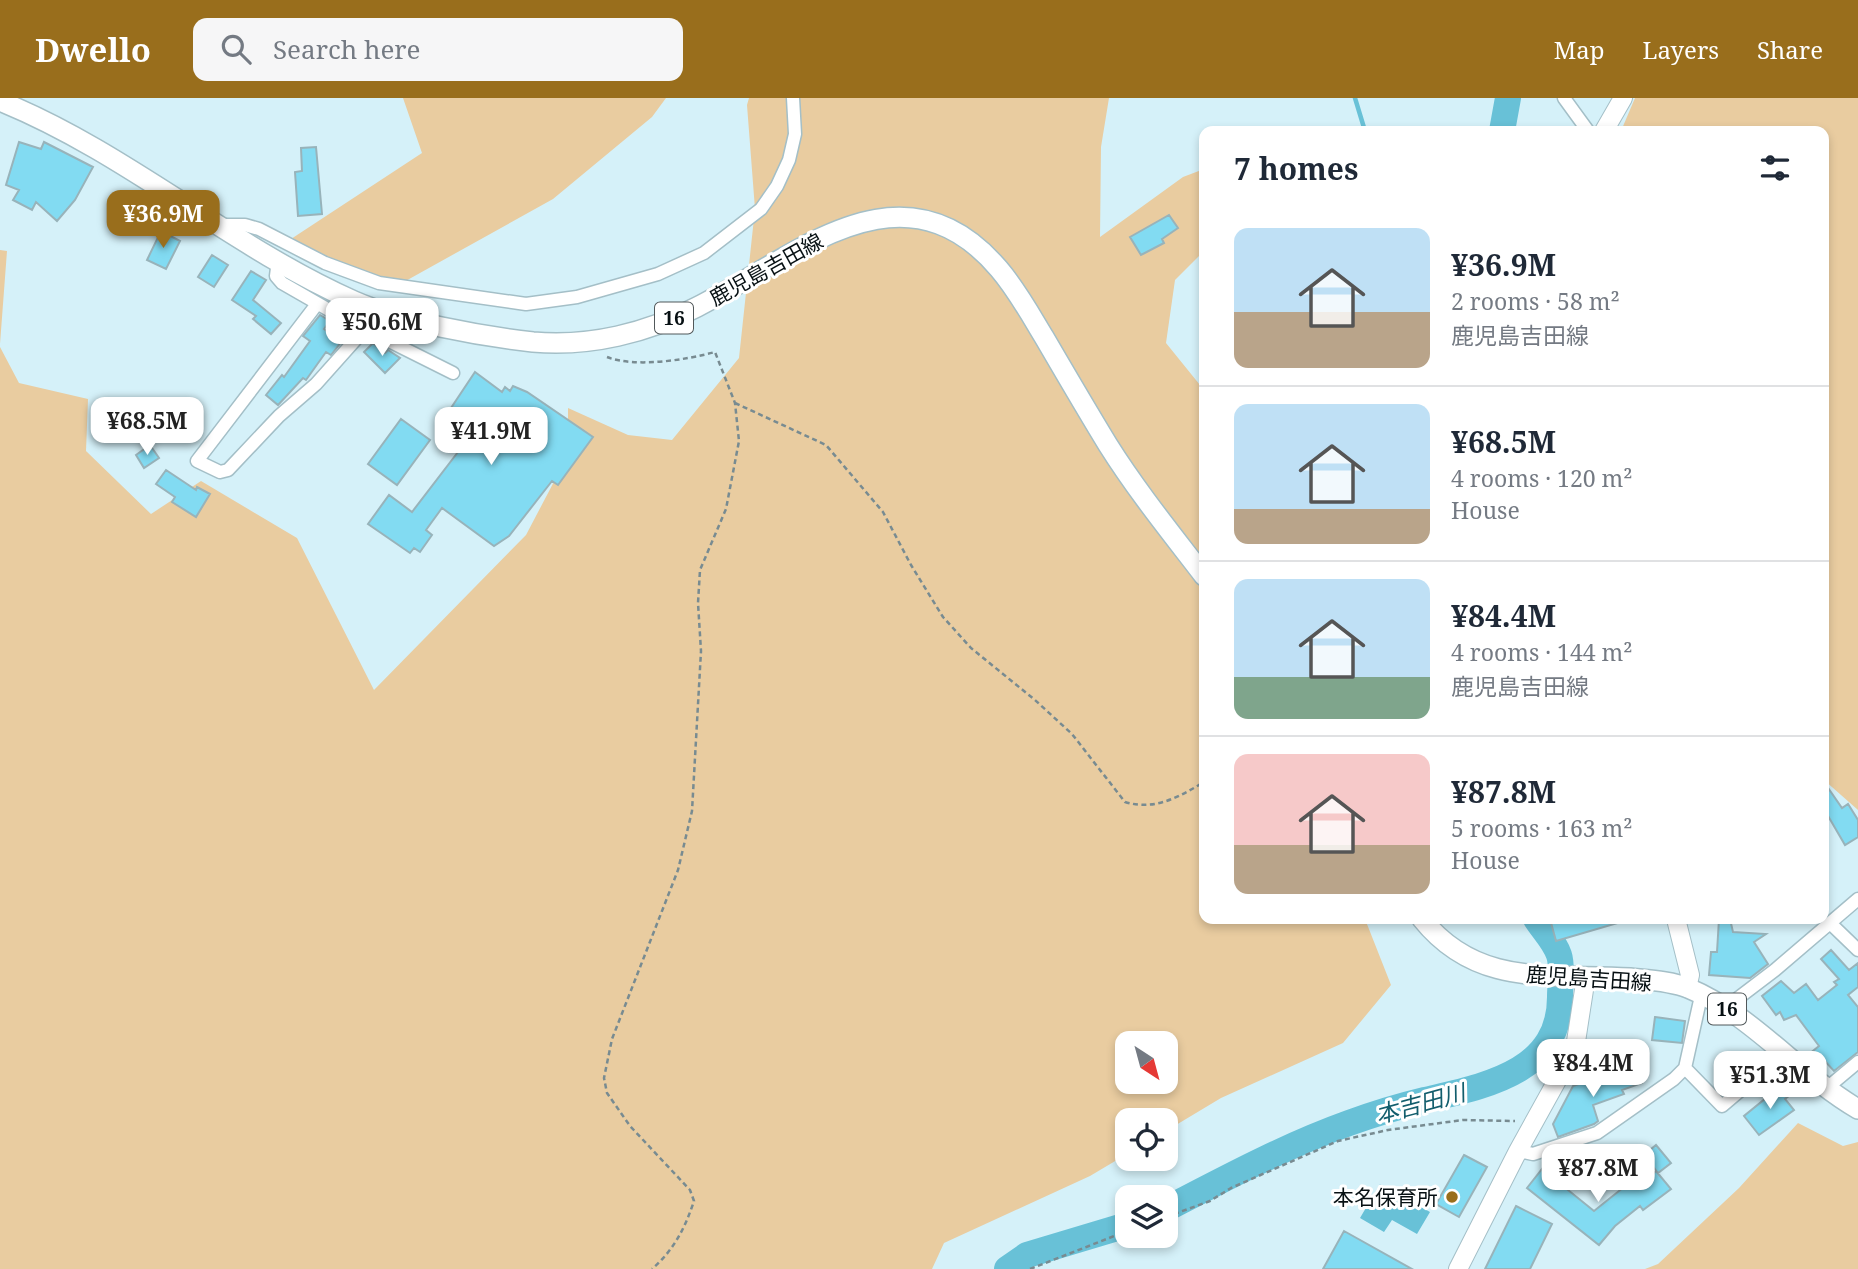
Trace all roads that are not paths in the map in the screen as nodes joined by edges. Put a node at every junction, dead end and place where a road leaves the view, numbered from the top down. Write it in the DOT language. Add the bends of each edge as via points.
graph roads {
  1 [pos="793,98"];
  2 [pos="1564,98"];
  3 [pos="1623,98"];
  4 [pos="0,101"];
  5 [pos="1584,126"];
  6 [pos="1607,126"];
  7 [pos="219,225"];
  8 [pos="278,260"];
  9 [pos="317,304"];
  10 [pos="366,328"];
  11 [pos="453,373"];
  12 [pos="1199,569"];
  13 [pos="1858,899"];
  14 [pos="1830,923"];
  15 [pos="1427,924"];
  16 [pos="1677,924"];
  17 [pos="1829,924"];
  18 [pos="1858,950"];
  19 [pos="1577,978"];
  20 [pos="1694,992"];
  21 [pos="1725,1008"];
  22 [pos="1783,1054"];
  23 [pos="1858,1062"];
  24 [pos="1685,1068"];
  25 [pos="1827,1088"];
  26 [pos="1858,1109"];
  27 [pos="1518,1151"];
  28 [pos="1458,1269"];
  1 -- 7 [label="street" via="795,134 789,160 761,209 704,253 658,274 577,297 526,304 379,283 325,263 259,229"];
  2 -- 5 [label="street"];
  3 -- 6 [label="street"];
  4 -- 7 [label="main road, 鹿児島吉田線 / 16" via="119,162"];
  7 -- 8 [label="main road, 鹿児島吉田線 / 16"];
  8 -- 9 [label="street" via="276,276 282,284"];
  8 -- 12 [label="main road, 鹿児島吉田線 / 16" via="354,300 413,319 535,342 597,341 688,312 821,236 848,226 907,217 938,223 983,252 1000,270 1110,448"];
  9 -- 10 [label="street"];
  9 -- 10 [label="street" via="197,461 220,472 229,470"];
  10 -- 11 [label="street"];
  13 -- 14 [label="street"];
  14 -- 18 [label="street"];
  15 -- 19 [label="main road, 鹿児島吉田線 / 16" via="1446,942 1499,970"];
  16 -- 20 [label="street"];
  17 -- 21 [label="street"];
  19 -- 20 [label="main road, 鹿児島吉田線 / 16" via="1652,980"];
  19 -- 27 [label="street" via="1575,1048"];
  20 -- 21 [label="main road, 鹿児島吉田線 / 16"];
  20 -- 24 [label="street"];
  21 -- 22 [label="main road, 鹿児島吉田線 / 16"];
  22 -- 24 [label="street" via="1721,1106"];
  22 -- 25 [label="main road, 鹿児島吉田線 / 16"];
  23 -- 25 [label="street"];
  24 -- 27 [label="street" via="1597,1133 1533,1154"];
  25 -- 26 [label="main road, 鹿児島吉田線 / 16"];
  27 -- 28 [label="street"];
}
